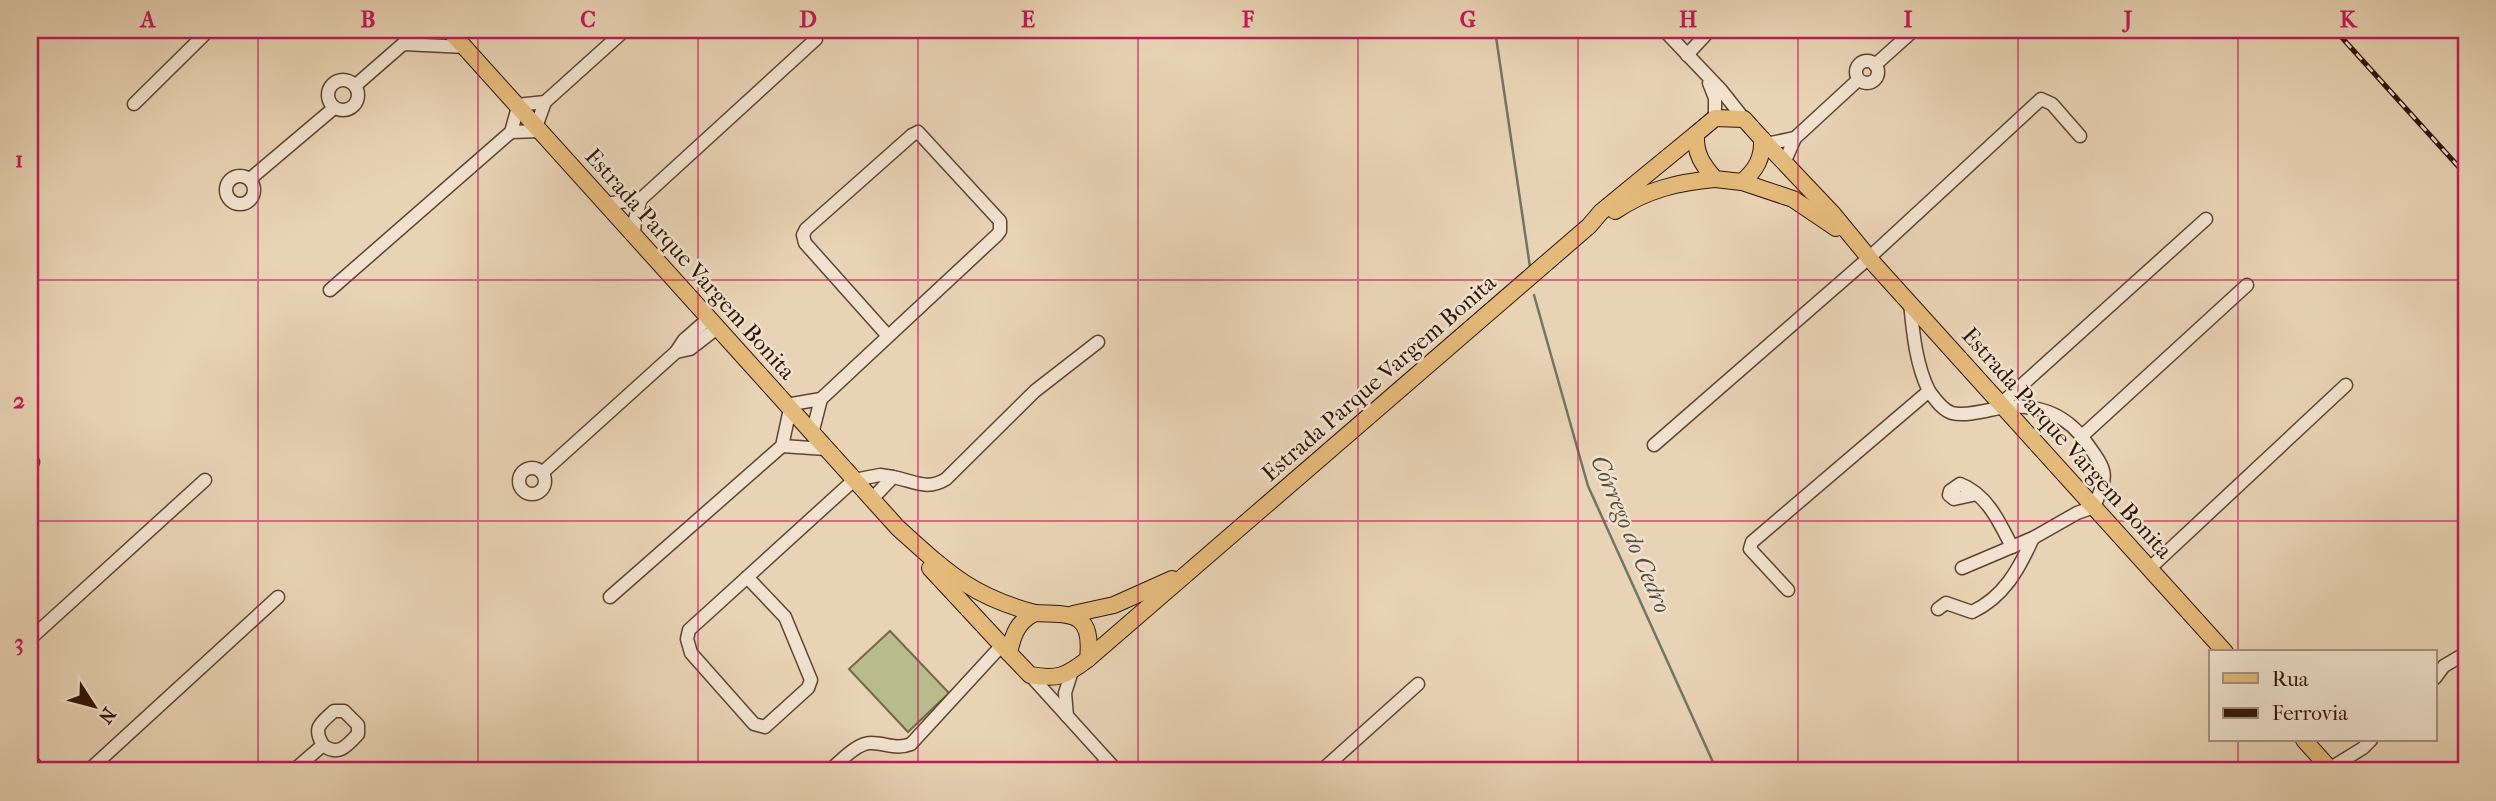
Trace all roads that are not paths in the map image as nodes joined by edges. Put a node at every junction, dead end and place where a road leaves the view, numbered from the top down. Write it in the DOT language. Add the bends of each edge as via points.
graph roads {
  1 [pos="209,30"];
  2 [pos="404,30"];
  3 [pos="449,30"];
  4 [pos="625,30"];
  5 [pos="1664,30"];
  6 [pos="1710,30"];
  7 [pos="1914,30"];
  8 [pos="816,39"];
  9 [pos="403,44"];
  10 [pos="466,47"];
  11 [pos="1687,55"];
  12 [pos="1706,76"];
  13 [pos="356,85"];
  14 [pos="545,102"];
  15 [pos="134,104"];
  16 [pos="518,106"];
  17 [pos="334,108"];
  18 [pos="1715,118"];
  19 [pos="1744,119"];
  20 [pos="538,129"];
  21 [pos="511,131"];
  22 [pos="1696,134"];
  23 [pos="2080,136"];
  24 [pos="1795,138"];
  25 [pos="1764,141"];
  26 [pos="1784,163"];
  27 [pos="250,179"];
  28 [pos="1715,179"];
  29 [pos="1742,182"];
  30 [pos="641,200"];
  31 [pos="605,204"];
  32 [pos="2206,219"];
  33 [pos="1589,226"];
  34 [pos="634,235"];
  35 [pos="1871,260"];
  36 [pos="2247,285"];
  37 [pos="330,290"];
  38 [pos="1910,303"];
  39 [pos="713,323"];
  40 [pos="888,336"];
  41 [pos="1098,342"];
  42 [pos="2346,385"];
  43 [pos="1929,391"];
  44 [pos="821,399"];
  45 [pos="2004,405"];
  46 [pos="788,407"];
  47 [pos="813,434"];
  48 [pos="2082,436"];
  49 [pos="1654,444"];
  50 [pos="782,446"];
  51 [pos="826,449"];
  52 [pos="542,473"];
  53 [pos="893,477"];
  54 [pos="205,480"];
  55 [pos="854,480"];
  56 [pos="1977,494"];
  57 [pos="872,499"];
  58 [pos="2095,508"];
  59 [pos="898,528"];
  60 [pos="2033,538"];
  61 [pos="2012,547"];
  62 [pos="1198,564"];
  63 [pos="1962,568"];
  64 [pos="2150,569"];
  65 [pos="747,577"];
  66 [pos="1788,590"];
  67 [pos="278,597"];
  68 [pos="610,597"];
  69 [pos="1938,610"];
  70 [pos="1035,612"];
  71 [pos="1073,614"];
  72 [pos="30,639"];
  73 [pos="1006,649"];
  74 [pos="2223,650"];
  75 [pos="2466,653"];
  76 [pos="1088,659"];
  77 [pos="1072,671"];
  78 [pos="1030,675"];
  79 [pos="2436,677"];
  80 [pos="1418,684"];
  81 [pos="1067,716"];
  82 [pos="2306,742"];
  83 [pos="2369,742"];
  84 [pos="323,745"];
  85 [pos="30,760"];
  86 [pos="1107,761"];
  87 [pos="2329,770"];
  88 [pos="40,771"];
  89 [pos="88,771"];
  90 [pos="293,771"];
  91 [pos="829,771"];
  92 [pos="1096,771"];
  93 [pos="1116,771"];
  94 [pos="1321,771"];
  1 -- 15 [label="street"];
  2 -- 9 [label="street"];
  3 -- 10 [label="main road, Estrada Parque Vargem Bonita"];
  4 -- 14 [label="street"];
  5 -- 11 [label="street"];
  6 -- 11 [label="street"];
  7 -- 24 [label="street" via="1875,65 1874,81 1858,80"];
  8 -- 30 [label="street"];
  9 -- 10 [label="street"];
  9 -- 13 [label="street"];
  10 -- 16 [label="main road, Estrada Parque Vargem Bonita"];
  11 -- 12 [label="street"];
  12 -- 18 [label="street" via="1715,98"];
  12 -- 19 [label="street"];
  13 -- 17 [label="street" via="358,103 343,111"];
  13 -- 17 [label="street" via="348,80 332,85 328,93"];
  14 -- 16 [label="street"];
  14 -- 20 [label="street"];
  16 -- 20 [label="main road, Estrada Parque Vargem Bonita"];
  16 -- 21 [label="street"];
  17 -- 27 [label="street"];
  18 -- 19 [label="main road"];
  18 -- 22 [label="main road"];
  19 -- 25 [label="main road"];
  20 -- 21 [label="street"];
  20 -- 31 [label="main road, Estrada Parque Vargem Bonita"];
  21 -- 37 [label="street"];
  22 -- 28 [label="main road" via="1697,153"];
  22 -- 33 [label="main road, Estrada Parque Vargem Bonita"];
  23 -- 35 [label="street" via="2052,104 2041,99"];
  24 -- 25 [label="street"];
  24 -- 26 [label="street"];
  25 -- 26 [label="main road, Estrada Parque Vargem Bonita"];
  25 -- 29 [label="main road" via="1757,167"];
  26 -- 35 [label="main road, Estrada Parque Vargem Bonita"];
  28 -- 29 [label="main road"];
  28 -- 33 [label="main road, Estrada Parque Vargem Bonita" via="1654,190"];
  29 -- 35 [label="main road, Estrada Parque Vargem Bonita" via="1793,199 1838,229"];
  30 -- 31 [label="street"];
  30 -- 34 [label="street"];
  31 -- 34 [label="main road, Estrada Parque Vargem Bonita"];
  32 -- 45 [label="street"];
  33 -- 62 [label="main road, Estrada Parque Vargem Bonita"];
  34 -- 39 [label="main road, Estrada Parque Vargem Bonita"];
  35 -- 38 [label="main road, Estrada Parque Vargem Bonita"];
  35 -- 49 [label="street"];
  36 -- 48 [label="street"];
  38 -- 43 [label="street" via="1922,378"];
  38 -- 45 [label="main road, Estrada Parque Vargem Bonita"];
  39 -- 46 [label="main road, Estrada Parque Vargem Bonita"];
  39 -- 52 [label="street" via="684,340"];
  40 -- 40 [label="street" via="1001,228 1000,221 918,132 803,235 805,243"];
  40 -- 44 [label="street"];
  41 -- 53 [label="street" via="1035,391 946,479 927,486"];
  42 -- 64 [label="street"];
  43 -- 45 [label="street" via="1940,406 1953,413 1991,411"];
  43 -- 66 [label="street" via="1752,542 1750,549 1756,558"];
  44 -- 46 [label="street"];
  44 -- 47 [label="street"];
  45 -- 48 [label="street" via="2050,411 2067,419"];
  45 -- 58 [label="main road, Estrada Parque Vargem Bonita"];
  46 -- 47 [label="main road, Estrada Parque Vargem Bonita"];
  46 -- 50 [label="street"];
  47 -- 51 [label="main road, Estrada Parque Vargem Bonita"];
  48 -- 58 [label="street" via="2106,478"];
  50 -- 51 [label="street"];
  50 -- 68 [label="street"];
  51 -- 55 [label="main road, Estrada Parque Vargem Bonita"];
  53 -- 55 [label="street"];
  53 -- 57 [label="street"];
  54 -- 72 [label="street"];
  55 -- 57 [label="main road, Estrada Parque Vargem Bonita"];
  55 -- 65 [label="street"];
  56 -- 61 [label="street" via="2002,524"];
  57 -- 59 [label="main road, Estrada Parque Vargem Bonita"];
  58 -- 60 [label="street"];
  58 -- 64 [label="main road, Estrada Parque Vargem Bonita"];
  59 -- 70 [label="main road, Estrada Parque Vargem Bonita" via="972,590"];
  59 -- 73 [label="main road, Estrada Parque Vargem Bonita" via="936,576"];
  60 -- 61 [label="street"];
  60 -- 69 [label="street" via="2013,580 1986,606 1972,612 1946,603"];
  61 -- 63 [label="street"];
  62 -- 71 [label="main road, Estrada Parque Vargem Bonita" via="1114,605"];
  62 -- 76 [label="main road, Estrada Parque Vargem Bonita"];
  64 -- 74 [label="main road, Estrada Parque Vargem Bonita"];
  65 -- 65 [label="street" via="690,629 687,643 754,724 765,727 811,680 785,617"];
  67 -- 89 [label="street"];
  70 -- 71 [label="main road"];
  70 -- 73 [label="main road" via="1025,617"];
  71 -- 76 [label="main road" via="1088,632"];
  73 -- 78 [label="main road"];
  73 -- 91 [label="street" via="911,744 864,744"];
  75 -- 79 [label="street"];
  76 -- 77 [label="main road"];
  77 -- 78 [label="main road" via="1055,678"];
  77 -- 81 [label="street" via="1065,693"];
  78 -- 81 [label="street"];
  80 -- 94 [label="street"];
  81 -- 86 [label="street"];
  82 -- 87 [label="main road"];
  83 -- 87 [label="street"];
  84 -- 90 [label="street"];
  85 -- 88 [label="street"];
  86 -- 92 [label="street"];
  86 -- 93 [label="street"];
}
